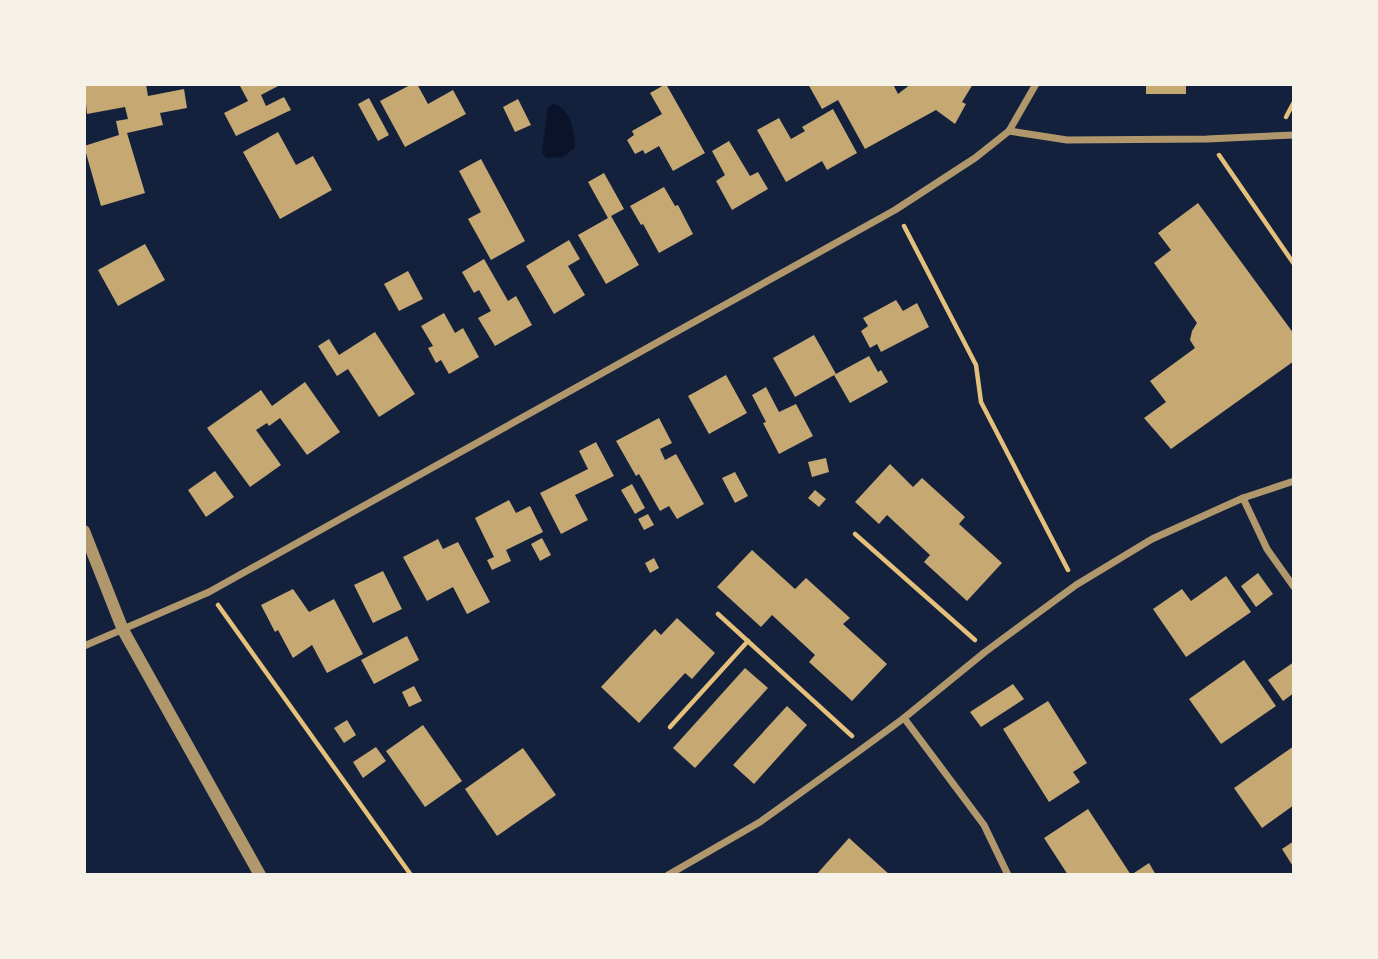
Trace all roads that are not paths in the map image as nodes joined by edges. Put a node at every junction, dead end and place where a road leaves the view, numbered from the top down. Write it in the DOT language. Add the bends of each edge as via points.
graph roads {
  1 [pos="1036,84"];
  2 [pos="1010,131"];
  3 [pos="1294,135"];
  4 [pos="1294,481"];
  5 [pos="1243,498"];
  6 [pos="84,531"];
  7 [pos="1294,587"];
  8 [pos="123,630"];
  9 [pos="84,646"];
  10 [pos="904,718"];
  11 [pos="260,875"];
  12 [pos="668,875"];
  13 [pos="1008,875"];
  1 -- 2 [label="street"];
  2 -- 3 [label="street" via="1067,140"];
  2 -- 8 [label="street" via="895,210 209,593"];
  4 -- 5 [label="street"];
  5 -- 7 [label="street" via="1268,549"];
  5 -- 10 [label="street" via="1152,539 1076,585"];
  6 -- 8 [label="street"];
  8 -- 9 [label="street"];
  8 -- 11 [label="street"];
  10 -- 12 [label="street" via="760,822"];
  10 -- 13 [label="street" via="984,824"];
}
